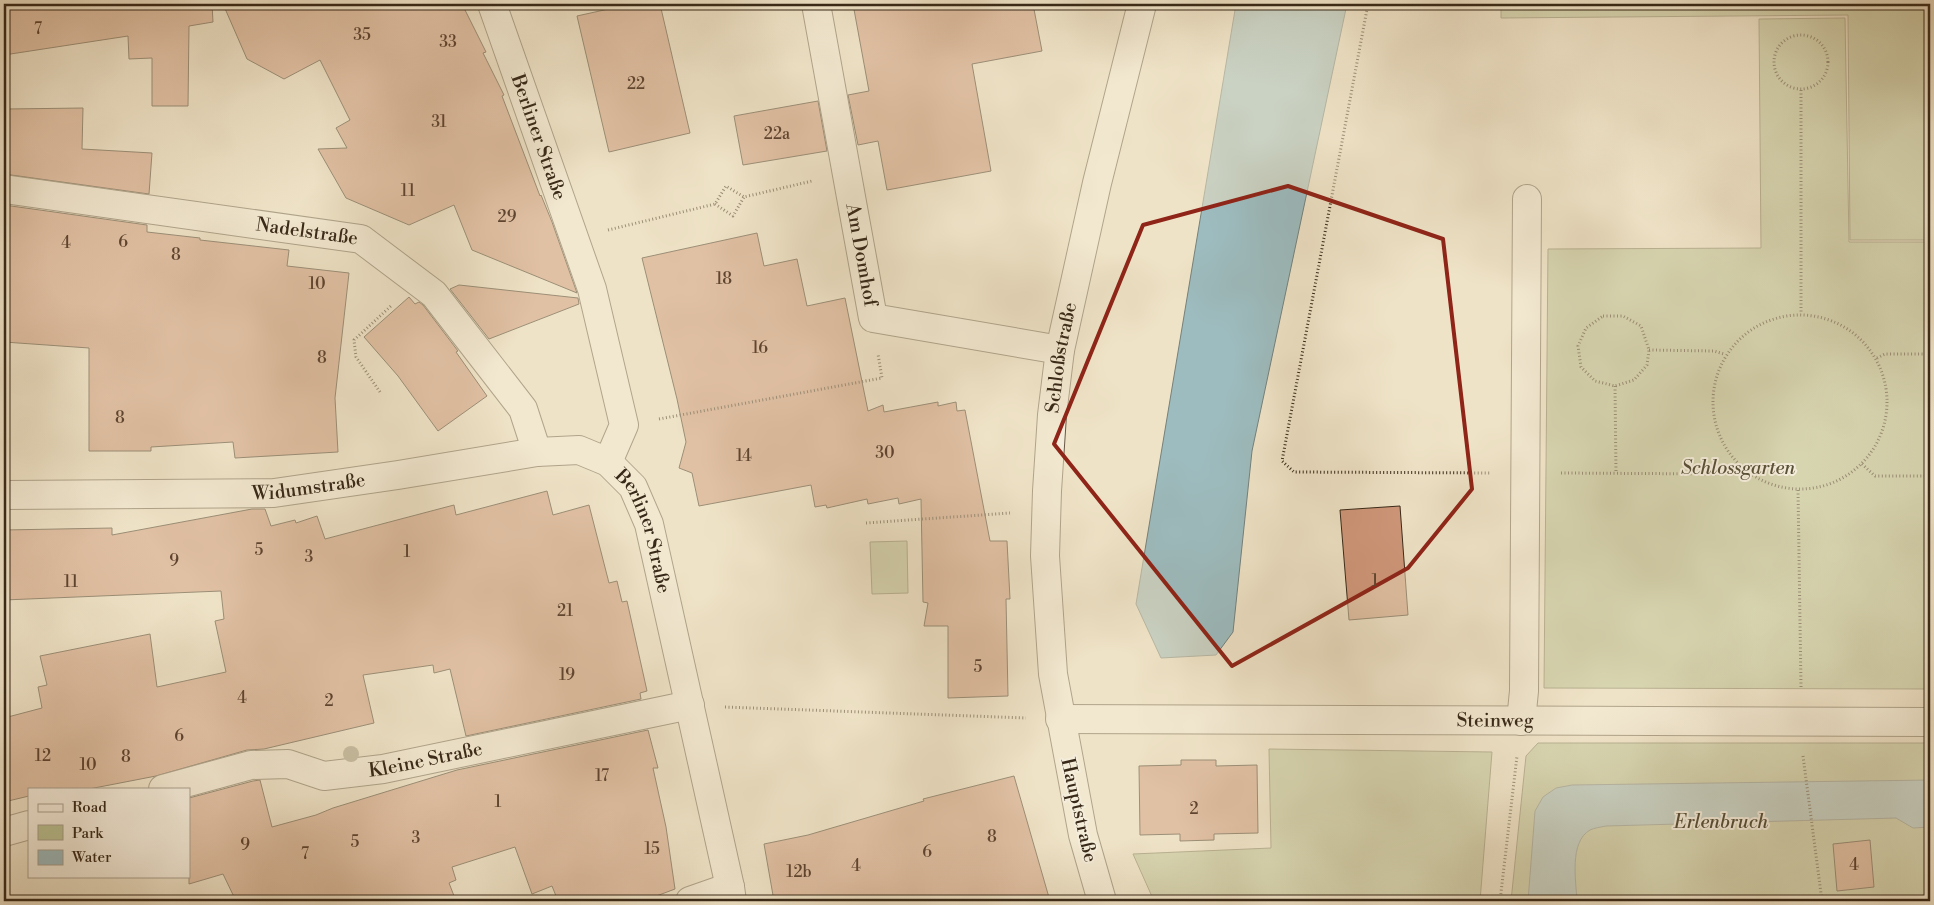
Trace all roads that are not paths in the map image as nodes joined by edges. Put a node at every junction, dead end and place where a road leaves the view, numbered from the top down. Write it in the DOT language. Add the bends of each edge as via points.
graph roads {
  1 [pos="492,4"];
  2 [pos="816,4"];
  3 [pos="1142,4"];
  4 [pos="4,189"];
  5 [pos="1527,199"];
  6 [pos="1060,350"];
  7 [pos="537,452"];
  8 [pos="608,462"];
  9 [pos="4,495"];
  10 [pos="690,705"];
  11 [pos="1060,719"];
  12 [pos="1521,721"];
  13 [pos="1930,722"];
  14 [pos="166,788"];
  15 [pos="28,825"];
  16 [pos="4,832"];
  17 [pos="731,894"];
  18 [pos="690,901"];
  19 [pos="1102,901"];
  1 -- 8 [label="street, Berliner Straße" via="592,289 624,425"];
  2 -- 6 [label="street, Am Domhof" via="873,318"];
  3 -- 6 [label="street, Schloßstraße" via="1097,183"];
  4 -- 7 [label="street, Nadelstraße" via="361,239 434,294 523,409"];
  5 -- 12 [label="street" via="1524,691"];
  6 -- 11 [label="street, Schloßstraße" via="1052,415 1045,556 1052,674"];
  7 -- 8 [label="street, Widumstraße" via="579,450"];
  7 -- 9 [label="street, Widumstraße" via="274,493"];
  8 -- 10 [label="street, Berliner Straße" via="633,486 649,524"];
  10 -- 14 [label="street, Kleine Straße" via="383,769 324,776 288,764 251,765"];
  10 -- 17 [label="street, Berliner Straße"];
  11 -- 12 [label="street, Steinweg"];
  11 -- 19 [label="street, Hauptstraße" via="1083,835"];
  12 -- 13 [label="street, Steinweg"];
  15 -- 16 [label="street"];
  17 -- 18 [label="street"];
}
